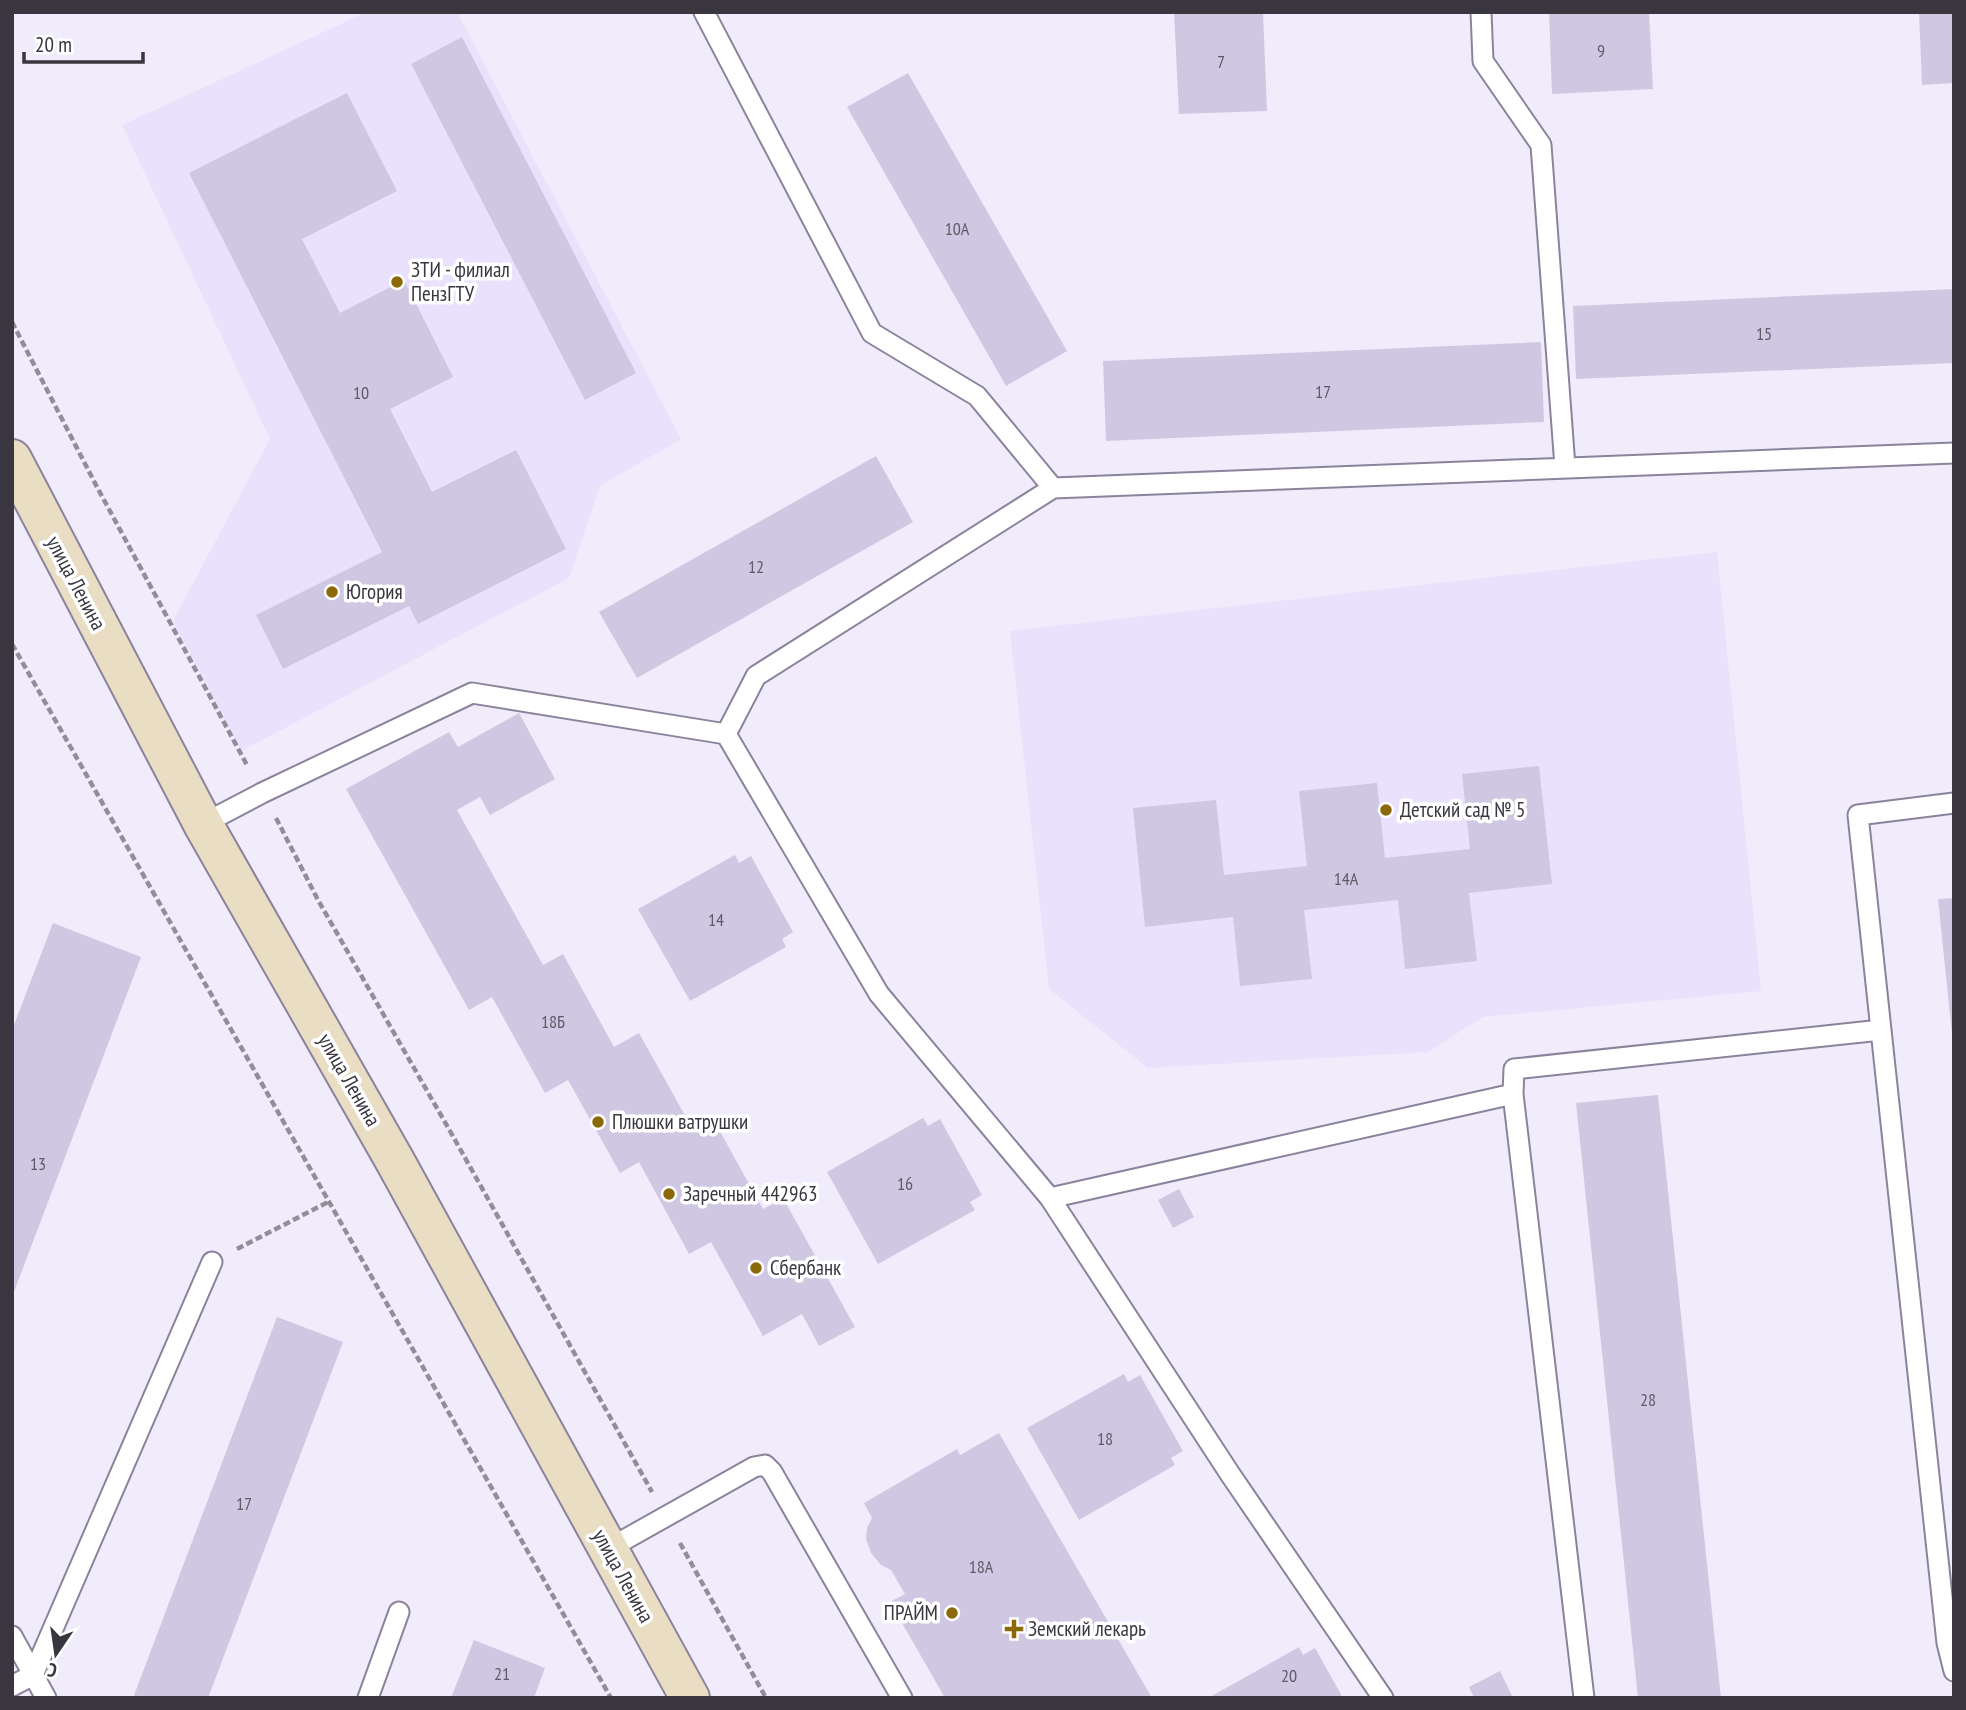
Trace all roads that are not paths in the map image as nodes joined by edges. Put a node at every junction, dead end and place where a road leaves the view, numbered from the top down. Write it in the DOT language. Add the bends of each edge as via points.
graph roads {
  1 [pos="704,12"];
  2 [pos="1481,12"];
  3 [pos="1954,453"];
  4 [pos="12,459"];
  5 [pos="1565,467"];
  6 [pos="1053,488"];
  7 [pos="726,734"];
  8 [pos="1954,803"];
  9 [pos="203,824"];
  10 [pos="1881,1030"];
  11 [pos="1513,1094"];
  12 [pos="1050,1198"];
  13 [pos="212,1262"];
  14 [pos="608,1549"];
  15 [pos="399,1612"];
  16 [pos="12,1636"];
  17 [pos="1954,1671"];
  18 [pos="33,1675"];
  19 [pos="12,1686"];
  20 [pos="46,1698"];
  21 [pos="368,1698"];
  22 [pos="690,1698"];
  23 [pos="902,1698"];
  24 [pos="1383,1698"];
  25 [pos="1584,1698"];
  1 -- 6 [label="lane" via="872,333 977,396"];
  2 -- 5 [label="lane" via="1483,61 1541,145"];
  3 -- 5 [label="lane"];
  4 -- 9 [label="main road, улица Ленина"];
  5 -- 6 [label="lane"];
  6 -- 7 [label="lane" via="755,676"];
  7 -- 9 [label="lane" via="472,692"];
  7 -- 12 [label="lane" via="879,994"];
  8 -- 10 [label="lane" via="1858,815"];
  9 -- 14 [label="main road, улица Ленина"];
  10 -- 11 [label="lane" via="1514,1069"];
  10 -- 17 [label="lane" via="1947,1643"];
  11 -- 12 [label="lane"];
  11 -- 25 [label="lane"];
  12 -- 24 [label="lane"];
  13 -- 18 [label="lane"];
  14 -- 22 [label="main road, улица Ленина"];
  14 -- 23 [label="lane" via="754,1466 765,1465"];
  15 -- 21 [label="lane"];
  16 -- 18 [label="lane"];
  18 -- 19 [label="lane"];
  18 -- 20 [label="lane"];
}
